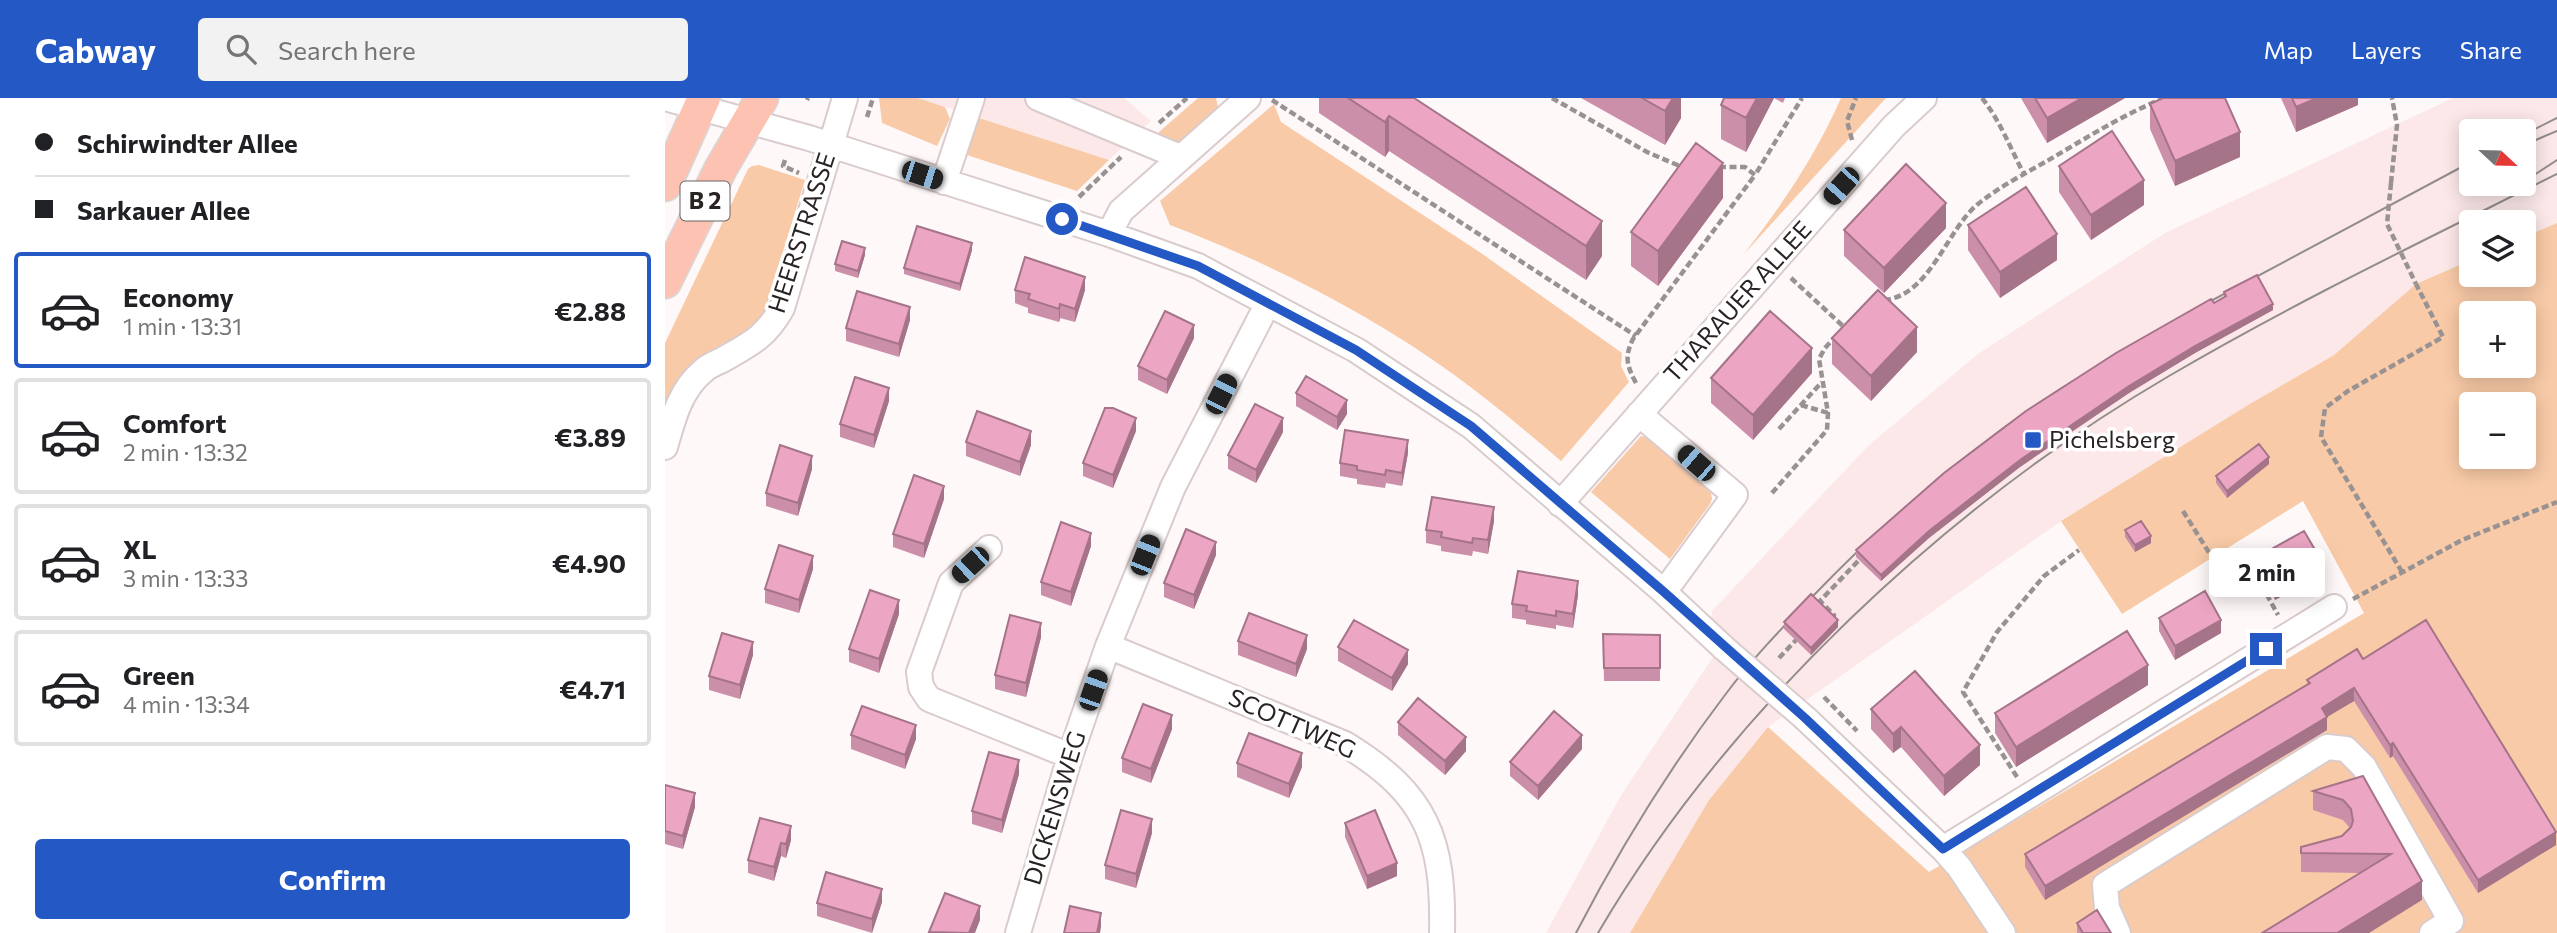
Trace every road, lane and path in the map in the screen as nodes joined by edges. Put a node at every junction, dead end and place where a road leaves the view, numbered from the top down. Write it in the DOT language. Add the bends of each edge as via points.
graph roads {
  1 [pos="665,98"];
  2 [pos="845,98"];
  3 [pos="873,98"];
  4 [pos="972,98"];
  5 [pos="1038,98"];
  6 [pos="1552,98"];
  7 [pos="1802,98"];
  8 [pos="1856,98"];
  9 [pos="1924,98"];
  10 [pos="1982,98"];
  11 [pos="2392,98"];
  12 [pos="1260,99"];
  13 [pos="2161,99"];
  14 [pos="701,103"];
  15 [pos="754,110"];
  16 [pos="867,117"];
  17 [pos="1852,141"];
  18 [pos="831,145"];
  19 [pos="1180,157"];
  20 [pos="785,160"];
  21 [pos="1694,167"];
  22 [pos="1707,167"];
  23 [pos="2024,174"];
  24 [pos="1755,175"];
  25 [pos="807,176"];
  26 [pos="944,182"];
  27 [pos="665,185"];
  28 [pos="1109,234"];
  29 [pos="1789,276"];
  30 [pos="665,282"];
  31 [pos="1875,300"];
  32 [pos="1268,303"];
  33 [pos="1851,319"];
  34 [pos="1844,327"];
  35 [pos="1636,336"];
  36 [pos="1823,381"];
  37 [pos="1636,383"];
  38 [pos="1801,405"];
  39 [pos="1828,413"];
  40 [pos="1639,414"];
  41 [pos="1779,429"];
  42 [pos="665,447"];
  43 [pos="1772,493"];
  44 [pos="2557,502"];
  45 [pos="1560,504"];
  46 [pos="2183,511"];
  47 [pos="989,548"];
  48 [pos="2079,550"];
  49 [pos="1859,560"];
  50 [pos="2402,572"];
  51 [pos="1664,592"];
  52 [pos="2342,604"];
  53 [pos="1826,623"];
  54 [pos="2289,635"];
  55 [pos="1808,642"];
  56 [pos="1108,646"];
  57 [pos="1779,659"];
  58 [pos="1070,756"];
  59 [pos="2028,795"];
  60 [pos="1943,849"];
  61 [pos="1018,933"];
  62 [pos="1442,933"];
  63 [pos="2003,933"];
  64 [pos="2118,933"];
  65 [pos="2432,933"];
  1 -- 14 [label="street"];
  2 -- 18 [label="street, HEERSTRASSE"];
  3 -- 16 [label="path"];
  4 -- 26 [label="street"];
  5 -- 19 [label="street"];
  6 -- 21 [label="path" via="1647,152 1681,167"];
  7 -- 24 [label="path"];
  8 -- 17 [label="path" via="1847,121"];
  9 -- 40 [label="street, THARAUER ALLEE" via="1894,126"];
  10 -- 23 [label="path" via="2003,128"];
  11 -- 50 [label="path, bridge" via="2397,125 2387,223 2443,337 2325,408 2321,437"];
  12 -- 19 [label="street"];
  12 -- 35 [label="path"];
  13 -- 23 [label="path"];
  14 -- 15 [label="street"];
  14 -- 27 [label="main road, B 2"];
  15 -- 18 [label="street"];
  15 -- 30 [label="main road, B 2"];
  18 -- 26 [label="street"];
  18 -- 42 [label="street, HEERSTRASSE" via="782,309 760,338 703,370 677,406"];
  19 -- 28 [label="street" via="1121,211"];
  20 -- 25 [label="path" via="783,166"];
  22 -- 24 [label="path" via="1745,167"];
  23 -- 31 [label="path" via="1978,204 1932,266 1902,296"];
  24 -- 35 [label="path"];
  26 -- 28 [label="street"];
  28 -- 32 [label="street" via="1198,266"];
  29 -- 34 [label="path"];
  32 -- 45 [label="street" via="1413,386 1471,426"];
  32 -- 56 [label="street, DICKENSWEG" via="1174,487"];
  33 -- 34 [label="path"];
  34 -- 36 [label="path" via="1819,359"];
  35 -- 37 [label="path" via="1626,353"];
  36 -- 38 [label="path"];
  36 -- 39 [label="path"];
  38 -- 39 [label="path"];
  38 -- 41 [label="path"];
  39 -- 43 [label="path" via="1827,430"];
  40 -- 45 [label="street, THARAUER ALLEE"];
  40 -- 51 [label="street" via="1735,495"];
  44 -- 50 [label="path" via="2462,540"];
  45 -- 51 [label="street"];
  46 -- 54 [label="path" via="2223,575 2243,565 2255,573"];
  47 -- 58 [label="street" via="951,583 919,672 921,687 929,699"];
  48 -- 59 [label="path" via="2044,576 1997,632 1963,692"];
  49 -- 53 [label="path" via="1820,601 1834,615"];
  50 -- 52 [label="path"];
  51 -- 60 [label="street, bridge"];
  52 -- 54 [label="street"];
  54 -- 59 [label="street"];
  55 -- 57 [label="path" via="1800,635"];
  56 -- 58 [label="street, DICKENSWEG"];
  56 -- 62 [label="street, SCOTTWEG" via="1345,744 1377,763 1413,801 1428,825 1441,889"];
  58 -- 61 [label="street, DICKENSWEG"];
  59 -- 60 [label="street"];
  60 -- 63 [label="street"];
  64 -- 65 [label="street" via="2107,908 2105,885 2327,747 2346,749 2364,767 2451,921"];
}
